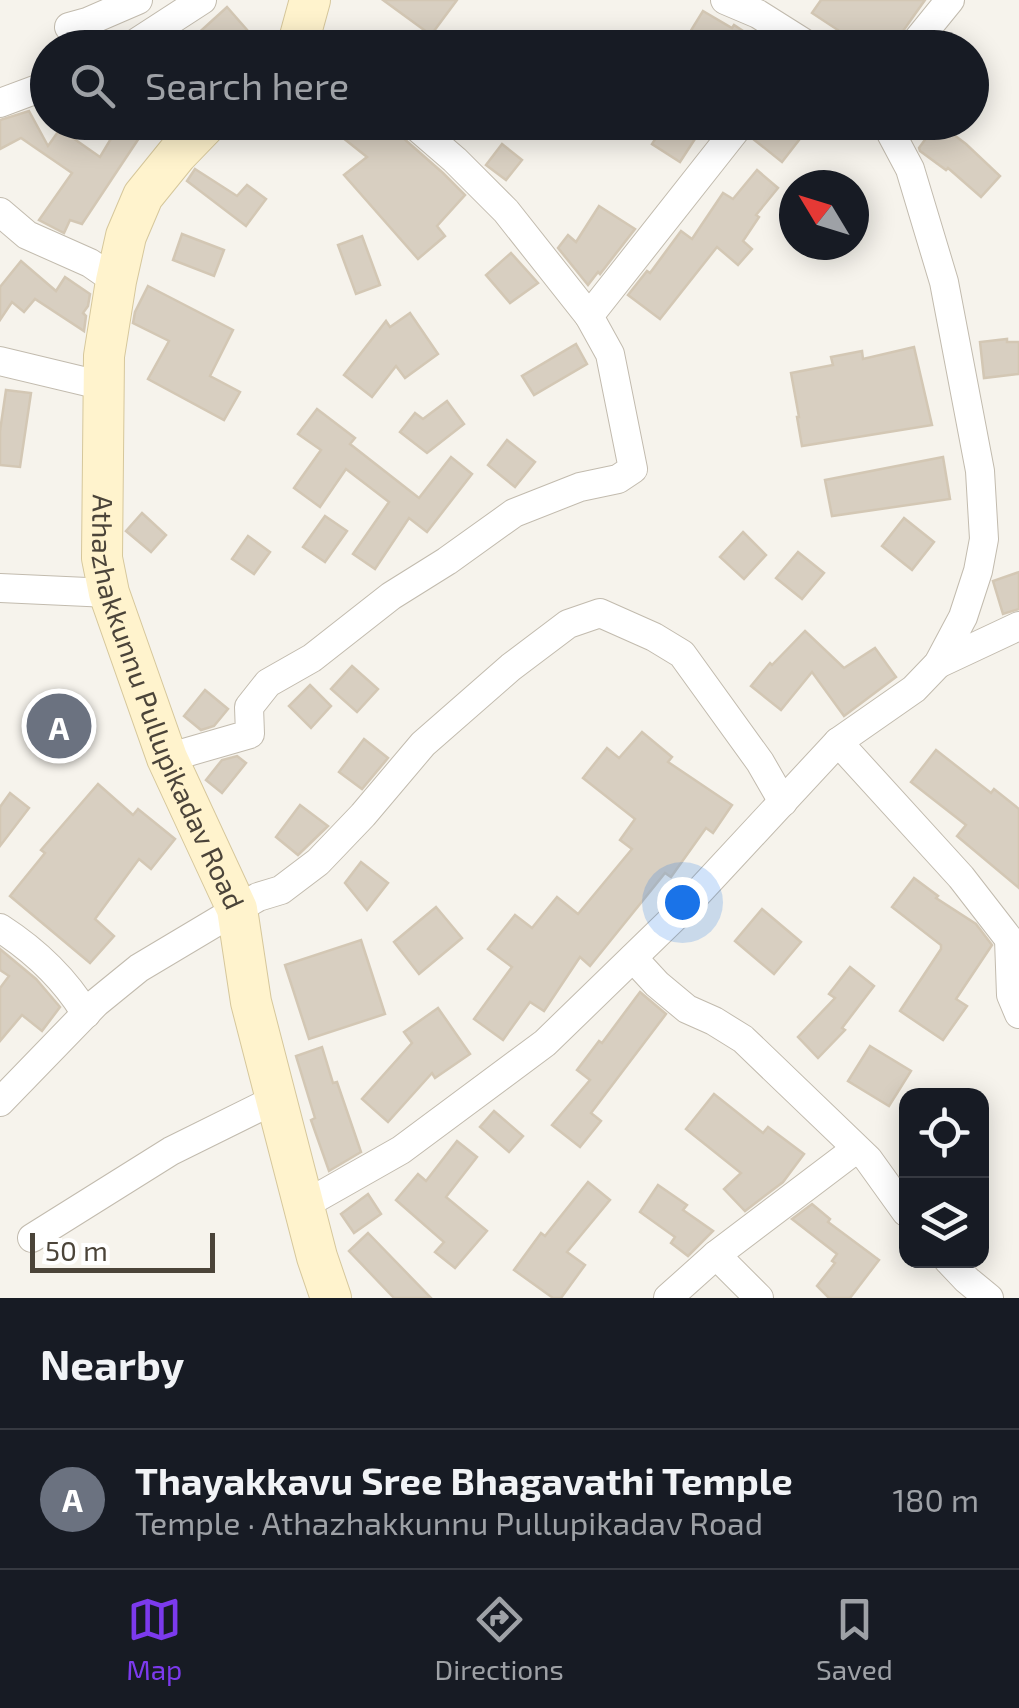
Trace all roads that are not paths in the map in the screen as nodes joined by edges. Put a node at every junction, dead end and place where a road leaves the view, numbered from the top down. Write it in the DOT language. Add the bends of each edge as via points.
graph roads {
  1 [pos="138,0"];
  2 [pos="202,0"];
  3 [pos="310,0"];
  4 [pos="725,0"];
  5 [pos="950,0"];
  6 [pos="69,27"];
  7 [pos="156,30"];
  8 [pos="303,30"];
  9 [pos="782,30"];
  10 [pos="926,30"];
  11 [pos="30,92"];
  12 [pos="0,103"];
  13 [pos="191,140"];
  14 [pos="432,140"];
  15 [pos="728,140"];
  16 [pos="895,140"];
  17 [pos="0,212"];
  18 [pos="116,281"];
  19 [pos="589,316"];
  20 [pos="0,361"];
  21 [pos="104,386"];
  22 [pos="110,593"];
  23 [pos="2,594"];
  24 [pos="1019,626"];
  25 [pos="938,664"];
  26 [pos="838,742"];
  27 [pos="167,758"];
  28 [pos="783,802"];
  29 [pos="238,909"];
  30 [pos="0,928"];
  31 [pos="1014,936"];
  32 [pos="633,958"];
  33 [pos="86,1014"];
  34 [pos="1019,1014"];
  35 [pos="276,1100"];
  36 [pos="0,1102"];
  37 [pos="856,1148"];
  38 [pos="899,1202"];
  39 [pos="304,1205"];
  40 [pos="32,1238"];
  41 [pos="716,1255"];
  42 [pos="956,1268"];
  43 [pos="331,1298"];
  44 [pos="668,1298"];
  45 [pos="759,1298"];
  46 [pos="989,1298"];
  1 -- 6 [label="street"];
  2 -- 7 [label="street"];
  3 -- 8 [label="main road"];
  4 -- 9 [label="street"];
  5 -- 10 [label="street"];
  11 -- 12 [label="street"];
  13 -- 18 [label="main road, Athazhakkunnu Pullupikadav Road" via="142,196"];
  14 -- 19 [label="street" via="506,211"];
  15 -- 19 [label="street"];
  16 -- 25 [label="street" via="910,169 944,282 980,470 984,539 978,571"];
  17 -- 18 [label="street" via="27,235"];
  18 -- 21 [label="main road, Athazhakkunnu Pullupikadav Road"];
  19 -- 27 [label="street" via="610,354 633,469 514,513 268,683 249,707 250,734"];
  20 -- 21 [label="street"];
  21 -- 22 [label="main road, Athazhakkunnu Pullupikadav Road" via="102,558"];
  22 -- 23 [label="street"];
  22 -- 27 [label="main road, Athazhakkunnu Pullupikadav Road"];
  24 -- 25 [label="street"];
  25 -- 26 [label="street"];
  26 -- 28 [label="street"];
  26 -- 31 [label="street"];
  27 -- 29 [label="main road, Athazhakkunnu Pullupikadav Road"];
  28 -- 29 [label="street" via="682,654 600,614 568,624 511,666 422,744 318,862 281,890"];
  28 -- 32 [label="street"];
  29 -- 33 [label="street" via="138,968"];
  29 -- 35 [label="main road, Athazhakkunnu Pullupikadav Road" via="251,1002"];
  30 -- 33 [label="street" via="71,988"];
  31 -- 34 [label="street" via="1011,996"];
  32 -- 37 [label="street" via="687,1009 742,1039"];
  32 -- 39 [label="street" via="545,1044 402,1150"];
  33 -- 36 [label="street"];
  35 -- 39 [label="main road, Athazhakkunnu Pullupikadav Road"];
  35 -- 40 [label="street" via="171,1151"];
  37 -- 38 [label="street"];
  37 -- 41 [label="street"];
  39 -- 43 [label="main road, Athazhakkunnu Pullupikadav Road"];
  41 -- 44 [label="street"];
  41 -- 45 [label="street"];
  42 -- 46 [label="street"];
}
